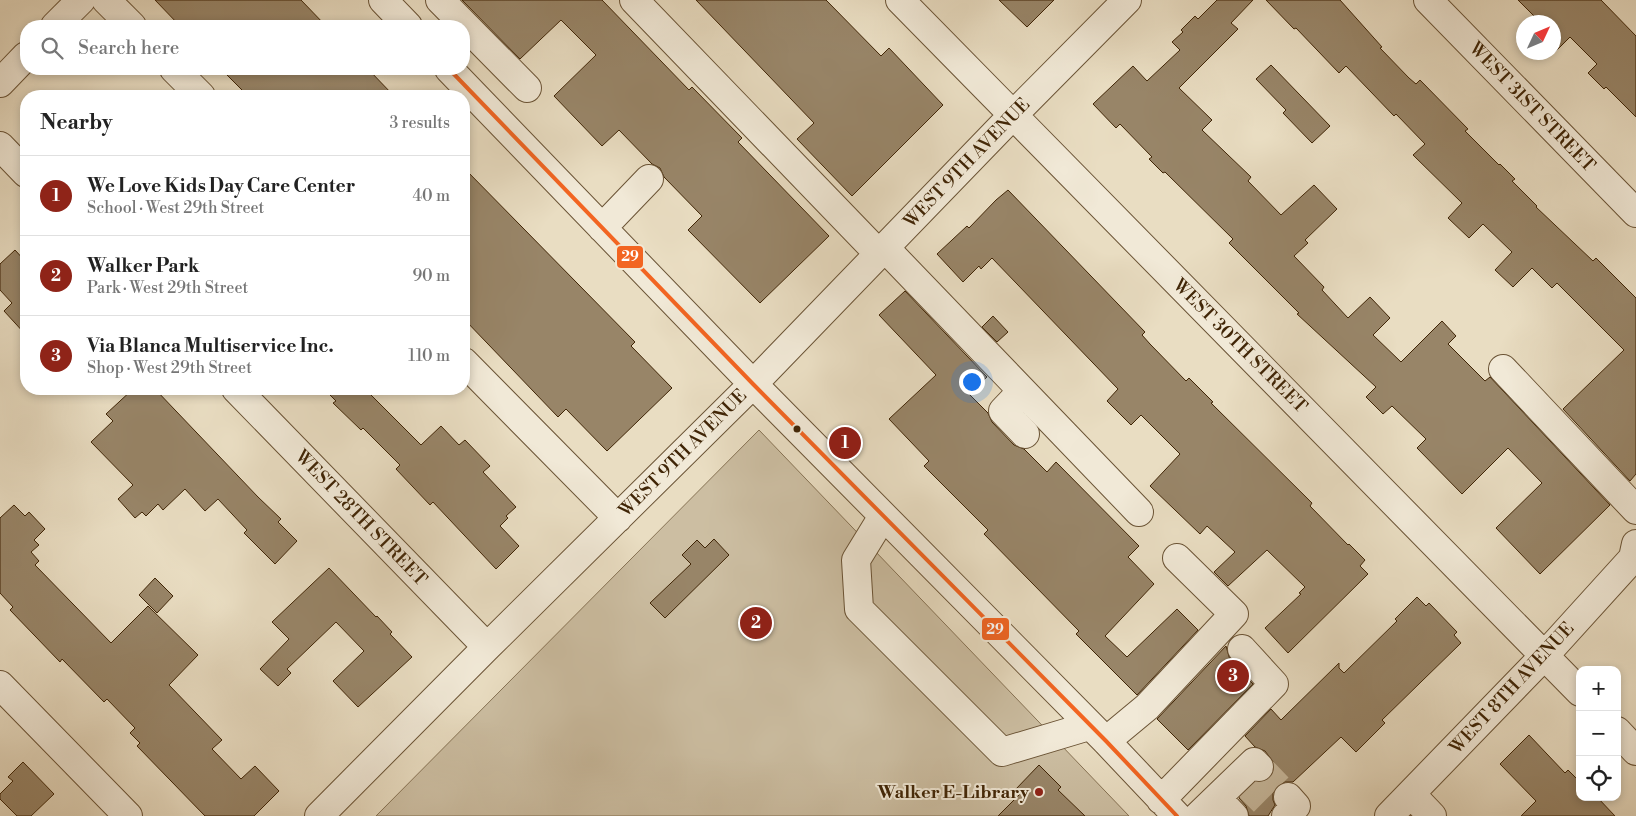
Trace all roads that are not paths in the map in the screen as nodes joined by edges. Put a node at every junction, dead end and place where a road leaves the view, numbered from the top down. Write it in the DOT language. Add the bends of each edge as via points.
graph roads {
  1 [pos="81,0"];
  2 [pos="106,0"];
  3 [pos="383,0"];
  4 [pos="440,0"];
  5 [pos="634,0"];
  6 [pos="900,0"];
  7 [pos="1127,0"];
  8 [pos="1428,0"];
  9 [pos="61,20"];
  10 [pos="126,20"];
  11 [pos="402,20"];
  12 [pos="460,20"];
  13 [pos="470,30"];
  14 [pos="20,62"];
  15 [pos="180,75"];
  16 [pos="455,75"];
  17 [pos="0,83"];
  18 [pos="527,88"];
  19 [pos="195,90"];
  20 [pos="469,90"];
  21 [pos="470,91"];
  22 [pos="1012,116"];
  23 [pos="0,146"];
  24 [pos="20,167"];
  25 [pos="649,179"];
  26 [pos="1636,213"];
  27 [pos="602,228"];
  28 [pos="882,251"];
  29 [pos="470,368"];
  30 [pos="1503,370"];
  31 [pos="753,384"];
  32 [pos="1022,391"];
  33 [pos="242,395"];
  34 [pos="1025,434"];
  35 [pos="1636,510"];
  36 [pos="1138,512"];
  37 [pos="883,516"];
  38 [pos="618,518"];
  39 [pos="1635,553"];
  40 [pos="1177,558"];
  41 [pos="487,647"];
  42 [pos="1242,649"];
  43 [pos="1545,655"];
  44 [pos="0,685"];
  45 [pos="1576,688"];
  46 [pos="1097,734"];
  47 [pos="1621,735"];
  48 [pos="1636,751"];
  49 [pos="1247,775"];
  50 [pos="1411,794"];
  51 [pos="1169,808"];
  52 [pos="1217,810"];
  53 [pos="121,813"];
  54 [pos="319,816"];
  55 [pos="1389,816"];
  56 [pos="1432,816"];
  1 -- 9 [label="street"];
  2 -- 10 [label="street"];
  3 -- 11 [label="street"];
  4 -- 12 [label="street"];
  5 -- 28 [label="street"];
  6 -- 22 [label="street, WEST 30TH STREET"];
  7 -- 22 [label="street, WEST 9TH AVENUE"];
  8 -- 26 [label="street, WEST 31ST STREET"];
  13 -- 18 [label="street"];
  14 -- 17 [label="street"];
  15 -- 19 [label="street"];
  16 -- 20 [label="street"];
  21 -- 27 [label="street"];
  22 -- 28 [label="street, WEST 9TH AVENUE"];
  22 -- 43 [label="street, WEST 30TH STREET"];
  23 -- 24 [label="street"];
  25 -- 27 [label="street"];
  27 -- 31 [label="street"];
  28 -- 31 [label="street, WEST 9TH AVENUE"];
  28 -- 32 [label="street"];
  29 -- 38 [label="street"];
  30 -- 35 [label="street"];
  31 -- 37 [label="street"];
  31 -- 38 [label="street, WEST 9TH AVENUE"];
  32 -- 34 [label="street" via="1003,411"];
  32 -- 36 [label="street"];
  33 -- 41 [label="street, WEST 28TH STREET"];
  37 -- 46 [label="street"];
  37 -- 46 [label="street" via="856,560 859,609 1002,752"];
  38 -- 41 [label="street, WEST 9TH AVENUE"];
  39 -- 43 [label="street, WEST 8TH AVENUE"];
  40 -- 46 [label="street" via="1234,614 1147,707"];
  41 -- 54 [label="street, WEST 9TH AVENUE"];
  42 -- 51 [label="street" via="1274,684"];
  43 -- 45 [label="street, WEST 30TH STREET"];
  43 -- 50 [label="street, WEST 8TH AVENUE"];
  44 -- 53 [label="street"];
  46 -- 51 [label="street"];
  47 -- 48 [label="street"];
  49 -- 52 [label="street"];
  50 -- 55 [label="street, WEST 8TH AVENUE"];
  50 -- 56 [label="street"];
}
